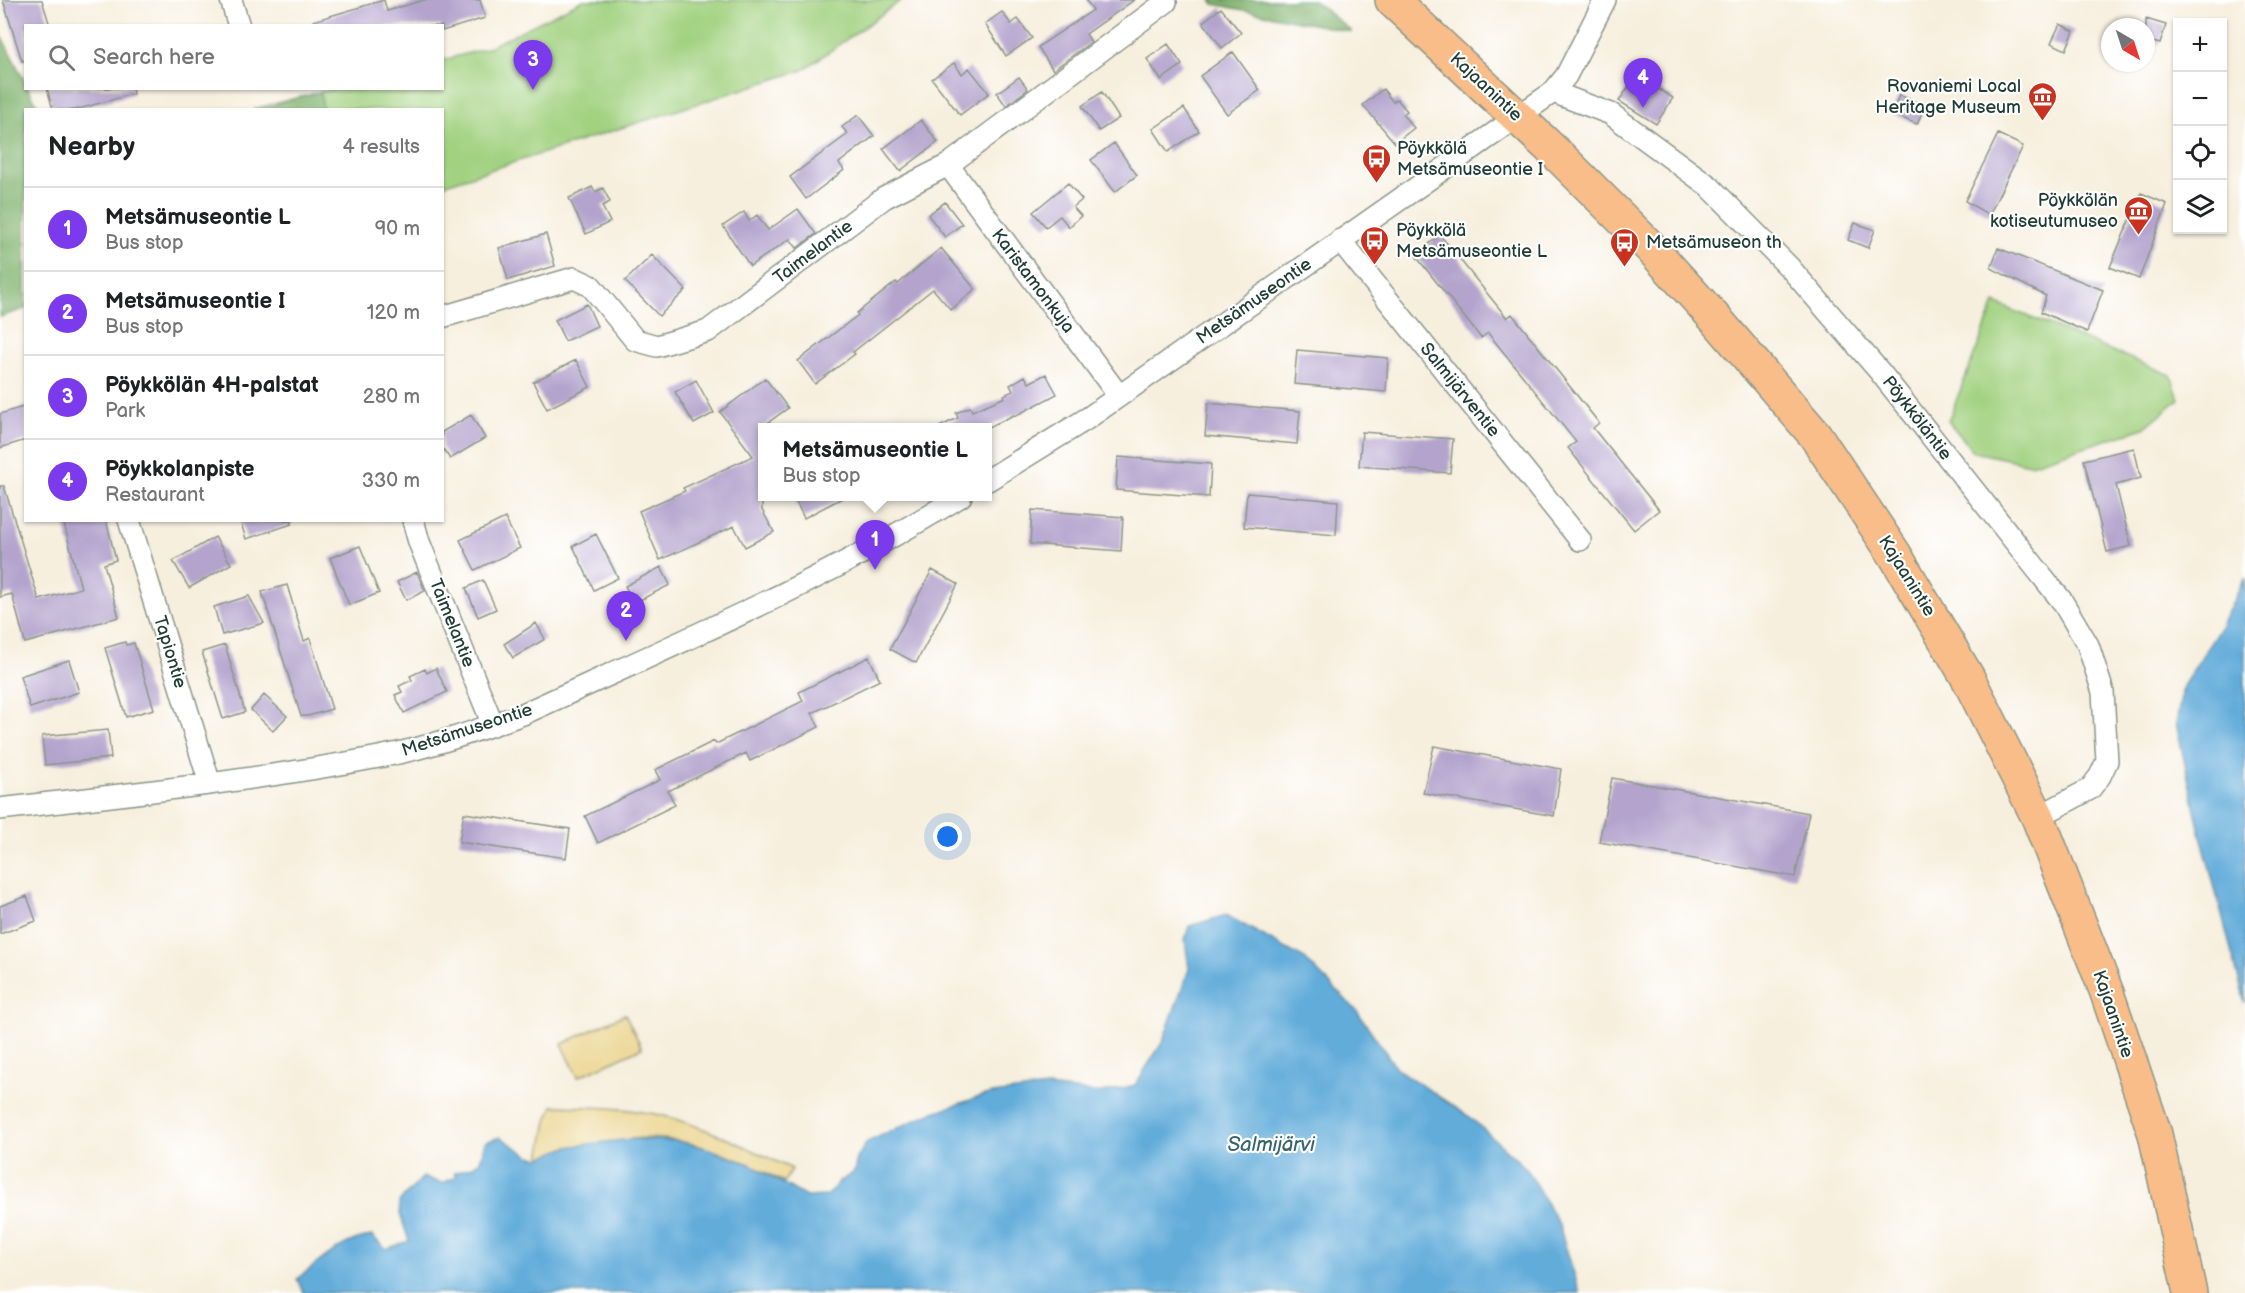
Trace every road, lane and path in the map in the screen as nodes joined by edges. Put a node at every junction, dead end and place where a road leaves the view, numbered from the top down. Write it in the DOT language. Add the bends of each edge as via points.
graph roads {
  1 [pos="231,0"];
  2 [pos="1392,0"];
  3 [pos="1605,0"];
  4 [pos="1166,2"];
  5 [pos="238,24"];
  6 [pos="1553,92"];
  7 [pos="1518,116"];
  8 [pos="948,165"];
  9 [pos="1340,240"];
  10 [pos="444,316"];
  11 [pos="1119,396"];
  12 [pos="992,477"];
  13 [pos="953,501"];
  14 [pos="130,522"];
  15 [pos="414,522"];
  16 [pos="1580,540"];
  17 [pos="493,725"];
  18 [pos="210,784"];
  19 [pos="0,809"];
  20 [pos="2038,817"];
  21 [pos="2190,1293"];
  1 -- 5 [label="street"];
  2 -- 7 [label="main road, Kajaanintie"];
  3 -- 6 [label="street" via="1566,76"];
  4 -- 8 [label="street, Taimelantie"];
  6 -- 7 [label="street, Metsämuseontie"];
  6 -- 20 [label="street, Pöykköläntie" via="1611,114 1709,186 1790,268 1880,372 2062,601 2088,645 2103,692 2107,761 2090,789"];
  7 -- 9 [label="street, Metsämuseontie"];
  7 -- 20 [label="main road, Kajaanintie" via="1651,248 1815,435 1895,555 1968,678"];
  8 -- 10 [label="street, Taimelantie" via="884,198 708,332 657,346 635,340 591,286 574,278"];
  8 -- 11 [label="street, Karistamonkuja"];
  9 -- 11 [label="street, Metsämuseontie"];
  9 -- 16 [label="street, Salmijärventie"];
  11 -- 12 [label="street, Metsämuseontie"];
  13 -- 17 [label="street, Metsämuseontie" via="903,532 722,623"];
  14 -- 18 [label="street, Tapiontie"];
  15 -- 17 [label="street, Taimelantie"];
  17 -- 18 [label="street, Metsämuseontie" via="381,757"];
  18 -- 19 [label="street, Metsämuseontie"];
  20 -- 21 [label="main road, Kajaanintie" via="2107,993 2155,1134"];
}
